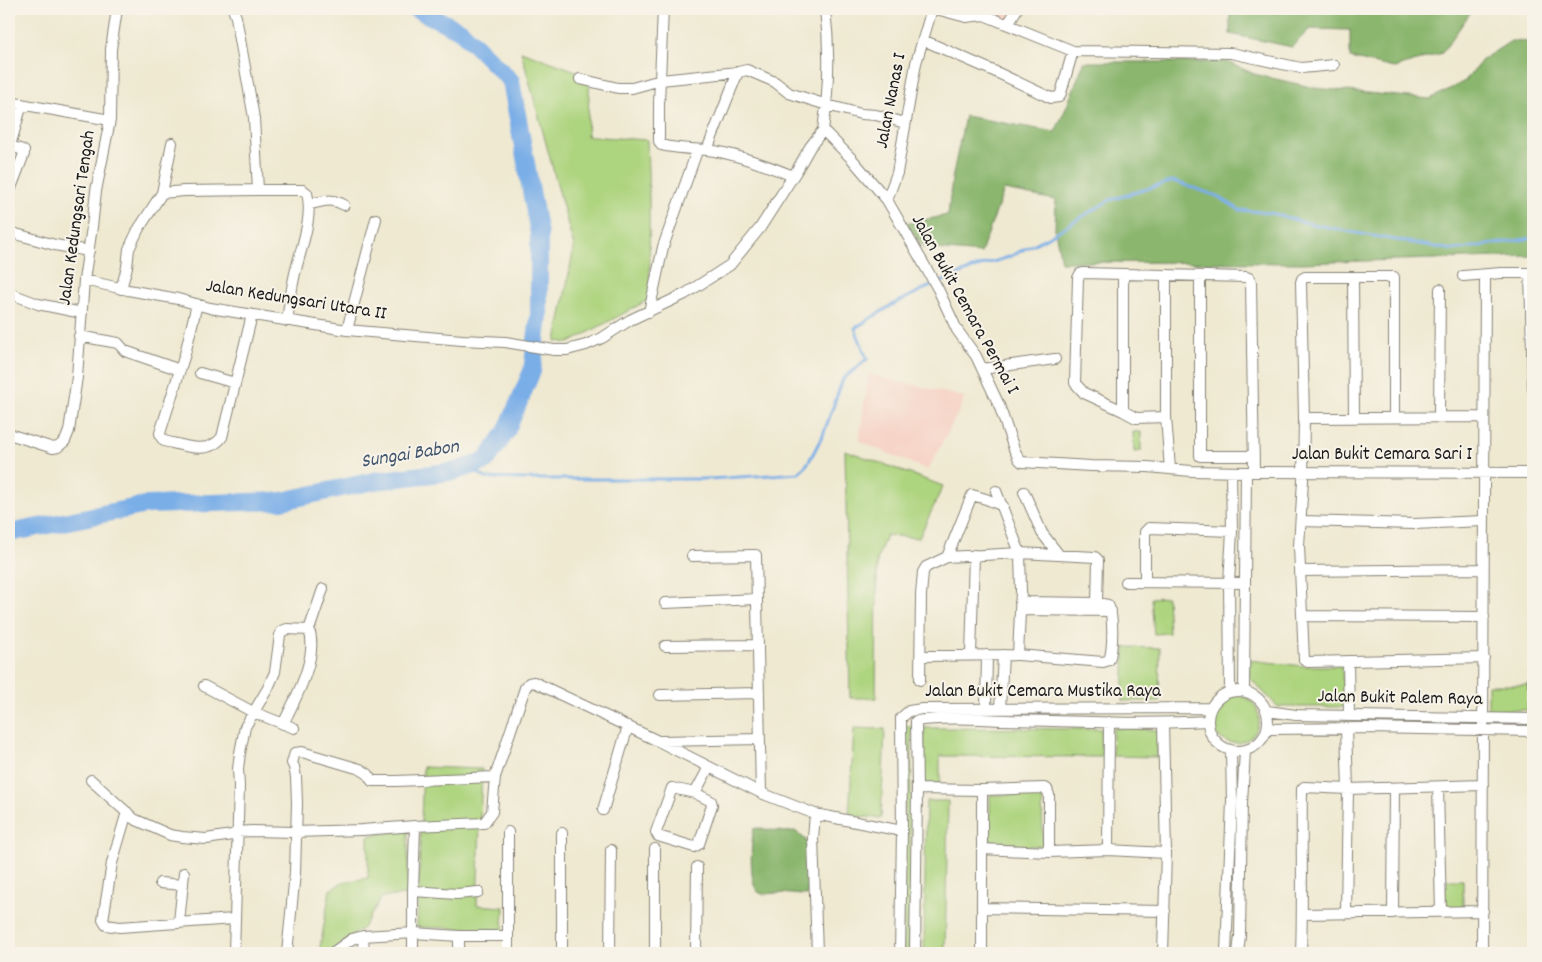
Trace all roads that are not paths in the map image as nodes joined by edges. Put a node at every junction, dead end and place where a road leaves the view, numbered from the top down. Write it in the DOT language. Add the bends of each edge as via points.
graph roads {
  1 [pos="233,9"];
  2 [pos="664,9"];
  3 [pos="825,9"];
  4 [pos="934,9"];
  5 [pos="1017,9"];
  6 [pos="117,10"];
  7 [pos="1008,24"];
  8 [pos="923,40"];
  9 [pos="1073,51"];
  10 [pos="1334,65"];
  11 [pos="738,72"];
  12 [pos="580,79"];
  13 [pos="661,80"];
  14 [pos="9,102"];
  15 [pos="22,104"];
  16 [pos="827,105"];
  17 [pos="110,120"];
  18 [pos="906,123"];
  19 [pos="823,130"];
  20 [pos="172,143"];
  21 [pos="9,146"];
  22 [pos="702,150"];
  23 [pos="793,176"];
  24 [pos="258,190"];
  25 [pos="162,192"];
  26 [pos="9,193"];
  27 [pos="887,200"];
  28 [pos="309,204"];
  29 [pos="344,205"];
  30 [pos="376,219"];
  31 [pos="9,232"];
  32 [pos="89,251"];
  33 [pos="1532,273"];
  34 [pos="1123,274"];
  35 [pos="1166,275"];
  36 [pos="1485,275"];
  37 [pos="1200,276"];
  38 [pos="1463,276"];
  39 [pos="1353,277"];
  40 [pos="84,280"];
  41 [pos="121,288"];
  42 [pos="1440,289"];
  43 [pos="9,293"];
  44 [pos="197,304"];
  45 [pos="649,312"];
  46 [pos="82,313"];
  47 [pos="252,315"];
  48 [pos="287,321"];
  49 [pos="347,330"];
  50 [pos="79,336"];
  51 [pos="1055,358"];
  52 [pos="982,369"];
  53 [pos="180,370"];
  54 [pos="200,373"];
  55 [pos="235,383"];
  56 [pos="1533,388"];
  57 [pos="1123,411"];
  58 [pos="1166,417"];
  59 [pos="1394,417"];
  60 [pos="1484,417"];
  61 [pos="1304,418"];
  62 [pos="1354,418"];
  63 [pos="1439,418"];
  64 [pos="9,434"];
  65 [pos="1254,456"];
  66 [pos="1170,469"];
  67 [pos="1231,472"];
  68 [pos="1250,472"];
  69 [pos="1303,472"];
  70 [pos="1483,473"];
  71 [pos="1533,474"];
  72 [pos="996,491"];
  73 [pos="1024,492"];
  74 [pos="1002,506"];
  75 [pos="1301,521"];
  76 [pos="1483,521"];
  77 [pos="1232,531"];
  78 [pos="1020,553"];
  79 [pos="974,555"];
  80 [pos="1059,555"];
  81 [pos="692,556"];
  82 [pos="947,557"];
  83 [pos="1483,569"];
  84 [pos="1300,571"];
  85 [pos="1126,582"];
  86 [pos="1145,582"];
  87 [pos="1229,583"];
  88 [pos="1245,584"];
  89 [pos="323,588"];
  90 [pos="757,600"];
  91 [pos="1097,602"];
  92 [pos="665,603"];
  93 [pos="1533,604"];
  94 [pos="1020,606"];
  95 [pos="1111,611"];
  96 [pos="1302,616"];
  97 [pos="1484,617"];
  98 [pos="309,630"];
  99 [pos="758,645"];
  100 [pos="665,646"];
  101 [pos="1533,653"];
  102 [pos="971,655"];
  103 [pos="987,655"];
  104 [pos="1003,655"];
  105 [pos="1018,655"];
  106 [pos="921,656"];
  107 [pos="1484,658"];
  108 [pos="1348,661"];
  109 [pos="920,680"];
  110 [pos="204,686"];
  111 [pos="1244,690"];
  112 [pos="1230,691"];
  113 [pos="759,693"];
  114 [pos="660,694"];
  115 [pos="1533,699"];
  116 [pos="1210,708"];
  117 [pos="986,709"];
  118 [pos="1000,709"];
  119 [pos="1039,709"];
  120 [pos="909,711"];
  121 [pos="1268,711"];
  122 [pos="253,712"];
  123 [pos="1349,716"];
  124 [pos="1411,717"];
  125 [pos="1484,718"];
  126 [pos="1533,718"];
  127 [pos="1039,720"];
  128 [pos="916,721"];
  129 [pos="1207,721"];
  130 [pos="1109,722"];
  131 [pos="1163,723"];
  132 [pos="283,724"];
  133 [pos="628,726"];
  134 [pos="294,728"];
  135 [pos="1346,728"];
  136 [pos="1268,729"];
  137 [pos="1410,729"];
  138 [pos="1484,731"];
  139 [pos="1533,732"];
  140 [pos="760,739"];
  141 [pos="658,741"];
  142 [pos="1230,750"];
  143 [pos="1245,750"];
  144 [pos="709,766"];
  145 [pos="495,777"];
  146 [pos="91,780"];
  147 [pos="1483,786"];
  148 [pos="1438,787"];
  149 [pos="1394,788"];
  150 [pos="917,789"];
  151 [pos="982,790"];
  152 [pos="1348,790"];
  153 [pos="695,793"];
  154 [pos="761,793"];
  155 [pos="603,810"];
  156 [pos="127,812"];
  157 [pos="815,814"];
  158 [pos="415,826"];
  159 [pos="902,831"];
  160 [pos="237,832"];
  161 [pos="296,832"];
  162 [pos="508,832"];
  163 [pos="562,834"];
  164 [pos="655,849"];
  165 [pos="982,849"];
  166 [pos="611,850"];
  167 [pos="1108,850"];
  168 [pos="1049,852"];
  169 [pos="1166,853"];
  170 [pos="698,867"];
  171 [pos="184,873"];
  172 [pos="160,883"];
  173 [pos="183,884"];
  174 [pos="413,891"];
  175 [pos="478,892"];
  176 [pos="982,908"];
  177 [pos="1165,911"];
  178 [pos="1482,911"];
  179 [pos="1441,912"];
  180 [pos="1393,913"];
  181 [pos="1303,914"];
  182 [pos="1346,914"];
  183 [pos="234,918"];
  184 [pos="179,922"];
  185 [pos="414,933"];
  186 [pos="363,936"];
  187 [pos="459,936"];
  188 [pos="508,936"];
  189 [pos="234,953"];
  190 [pos="287,953"];
  191 [pos="332,953"];
  192 [pos="364,953"];
  193 [pos="414,953"];
  194 [pos="459,953"];
  195 [pos="508,953"];
  196 [pos="562,953"];
  197 [pos="610,953"];
  198 [pos="655,953"];
  199 [pos="696,953"];
  200 [pos="817,953"];
  201 [pos="900,953"];
  202 [pos="915,953"];
  203 [pos="982,953"];
  204 [pos="1163,953"];
  205 [pos="1226,953"];
  206 [pos="1238,953"];
  207 [pos="1301,953"];
  208 [pos="1482,953"];
  1 -- 24 [label="street" via="254,118"];
  2 -- 13 [label="street"];
  3 -- 16 [label="street" via="829,39"];
  4 -- 7 [label="street" via="966,16 984,15"];
  4 -- 8 [label="street, Jalan Nanas I"];
  5 -- 7 [label="street"];
  6 -- 17 [label="street, Jalan Kedungsari Tengah" via="111,49"];
  7 -- 9 [label="street"];
  8 -- 9 [label="street" via="1051,98 1061,93"];
  8 -- 18 [label="street, Jalan Nanas I"];
  9 -- 10 [label="street" via="1231,53 1301,68"];
  11 -- 13 [label="street"];
  11 -- 16 [label="street" via="747,70 775,82 788,93"];
  11 -- 22 [label="street"];
  12 -- 13 [label="street" via="618,88 632,88"];
  13 -- 22 [label="street" via="659,141 665,146"];
  14 -- 15 [label="street"];
  15 -- 17 [label="street"];
  15 -- 21 [label="street"];
  16 -- 18 [label="street"];
  16 -- 19 [label="street"];
  17 -- 32 [label="street, Jalan Kedungsari Tengah" via="96,190"];
  18 -- 27 [label="street, Jalan Nanas I" via="897,173"];
  19 -- 23 [label="street, Jalan Kedungsari Utara II"];
  19 -- 27 [label="street, Jalan Bukit Cemara Permai I"];
  20 -- 25 [label="street"];
  21 -- 26 [label="street" via="20,148 24,154"];
  22 -- 23 [label="street" via="758,161"];
  22 -- 45 [label="street" via="662,247"];
  23 -- 45 [label="street, Jalan Kedungsari Utara II" via="760,228 730,265"];
  24 -- 25 [label="street"];
  24 -- 28 [label="street" via="303,190"];
  25 -- 41 [label="street" via="129,249"];
  27 -- 52 [label="street, Jalan Bukit Cemara Permai I" via="957,330"];
  28 -- 29 [label="street" via="332,199"];
  28 -- 48 [label="street"];
  30 -- 49 [label="street"];
  31 -- 32 [label="street"];
  32 -- 40 [label="street, Jalan Kedungsari Tengah"];
  33 -- 36 [label="street"];
  33 -- 56 [label="street"];
  34 -- 35 [label="street"];
  34 -- 57 [label="street"];
  34 -- 57 [label="street" via="1083,273 1078,278 1075,383 1084,393"];
  35 -- 37 [label="street"];
  35 -- 58 [label="street"];
  36 -- 38 [label="street"];
  36 -- 60 [label="street"];
  37 -- 65 [label="street" via="1246,276 1251,282"];
  37 -- 65 [label="street" via="1200,456"];
  39 -- 59 [label="street" via="1394,277"];
  39 -- 61 [label="street" via="1302,279"];
  39 -- 62 [label="street"];
  40 -- 41 [label="street, Jalan Kedungsari Utara II"];
  40 -- 46 [label="street, Jalan Kedungsari Tengah"];
  41 -- 44 [label="street, Jalan Kedungsari Utara II"];
  42 -- 63 [label="street"];
  43 -- 46 [label="street" via="38,304"];
  44 -- 47 [label="street, Jalan Kedungsari Utara II"];
  44 -- 53 [label="street"];
  45 -- 49 [label="street, Jalan Kedungsari Utara II" via="602,338 567,350"];
  46 -- 50 [label="street, Jalan Kedungsari Tengah"];
  47 -- 48 [label="street, Jalan Kedungsari Utara II"];
  47 -- 55 [label="street"];
  48 -- 49 [label="street, Jalan Kedungsari Utara II"];
  50 -- 53 [label="street" via="118,343 125,351"];
  50 -- 64 [label="street, Jalan Kedungsari Tengah" via="77,376 65,441 53,448"];
  51 -- 52 [label="street"];
  52 -- 66 [label="street, Jalan Bukit Cemara Permai I" via="1022,462"];
  53 -- 55 [label="street" via="160,432 164,441 193,448 213,446 222,437"];
  54 -- 55 [label="street"];
  57 -- 58 [label="street" via="1136,418"];
  58 -- 66 [label="street"];
  59 -- 62 [label="street"];
  59 -- 63 [label="street"];
  60 -- 63 [label="street"];
  60 -- 70 [label="street"];
  61 -- 62 [label="street"];
  61 -- 69 [label="street"];
  65 -- 68 [label="street"];
  66 -- 67 [label="street, Jalan Bukit Cemara Permai I"];
  67 -- 68 [label="street, Jalan Bukit Cemara Sari I"];
  67 -- 77 [label="street"];
  68 -- 69 [label="street, Jalan Bukit Cemara Sari I"];
  68 -- 88 [label="street"];
  69 -- 70 [label="street, Jalan Bukit Cemara Sari I"];
  69 -- 75 [label="street"];
  70 -- 71 [label="street, Jalan Bukit Cemara Sari I"];
  70 -- 76 [label="street"];
  72 -- 74 [label="street"];
  73 -- 80 [label="street" via="1042,533"];
  74 -- 78 [label="street"];
  74 -- 82 [label="street" via="972,495"];
  75 -- 76 [label="street" via="1414,524"];
  75 -- 84 [label="street"];
  76 -- 83 [label="street"];
  77 -- 86 [label="street" via="1148,528 1145,532"];
  77 -- 87 [label="street"];
  78 -- 79 [label="street"];
  78 -- 80 [label="street"];
  78 -- 94 [label="street"];
  79 -- 82 [label="street"];
  79 -- 102 [label="street"];
  80 -- 91 [label="street" via="1097,558"];
  81 -- 90 [label="street" via="756,555"];
  82 -- 106 [label="street" via="928,565 923,572"];
  83 -- 84 [label="street"];
  83 -- 97 [label="street"];
  84 -- 96 [label="street"];
  85 -- 86 [label="street"];
  86 -- 87 [label="street"];
  87 -- 88 [label="street"];
  87 -- 112 [label="street"];
  88 -- 111 [label="street"];
  89 -- 98 [label="street"];
  90 -- 92 [label="street"];
  90 -- 99 [label="street"];
  91 -- 94 [label="street"];
  91 -- 95 [label="street" via="1108,605"];
  93 -- 101 [label="street"];
  94 -- 95 [label="street"];
  94 -- 105 [label="street"];
  95 -- 105 [label="street" via="1109,660"];
  96 -- 97 [label="street"];
  96 -- 108 [label="street" via="1305,662"];
  97 -- 107 [label="street"];
  98 -- 122 [label="street" via="282,631 275,672"];
  98 -- 132 [label="street" via="311,645 306,674"];
  99 -- 100 [label="street"];
  99 -- 113 [label="street"];
  101 -- 115 [label="street"];
  102 -- 103 [label="street"];
  102 -- 106 [label="street"];
  103 -- 104 [label="street"];
  103 -- 117 [label="street"];
  104 -- 105 [label="street"];
  104 -- 118 [label="street"];
  106 -- 109 [label="street"];
  107 -- 108 [label="street"];
  107 -- 125 [label="street"];
  108 -- 123 [label="street"];
  110 -- 122 [label="street"];
  111 -- 112 [label="street"];
  111 -- 121 [label="street" via="1258,698"];
  112 -- 116 [label="street"];
  113 -- 114 [label="street"];
  113 -- 140 [label="street"];
  116 -- 119 [label="street, Jalan Bukit Cemara Mustika Raya"];
  116 -- 129 [label="street"];
  117 -- 118 [label="street, Jalan Bukit Cemara Mustika Raya"];
  117 -- 120 [label="street, Jalan Bukit Cemara Mustika Raya"];
  118 -- 119 [label="street, Jalan Bukit Cemara Mustika Raya"];
  119 -- 127 [label="street"];
  120 -- 128 [label="street, Jalan Bukit Cemara Mustika Raya"];
  120 -- 159 [label="street" via="901,718"];
  121 -- 123 [label="street, Jalan Bukit Palem Raya"];
  121 -- 136 [label="street"];
  122 -- 132 [label="street"];
  122 -- 160 [label="street" via="240,753"];
  123 -- 124 [label="street, Jalan Bukit Palem Raya"];
  124 -- 125 [label="street, Jalan Bukit Palem Raya"];
  124 -- 137 [label="street"];
  125 -- 126 [label="street, Jalan Bukit Palem Raya"];
  125 -- 138 [label="street"];
  127 -- 128 [label="street, Jalan Bukit Cemara Mustika Raya"];
  127 -- 130 [label="street, Jalan Bukit Cemara Mustika Raya"];
  128 -- 150 [label="street"];
  129 -- 131 [label="street, Jalan Bukit Cemara Mustika Raya"];
  129 -- 142 [label="street" via="1210,734"];
  130 -- 131 [label="street, Jalan Bukit Cemara Mustika Raya"];
  130 -- 167 [label="street"];
  131 -- 169 [label="street"];
  132 -- 134 [label="street"];
  133 -- 141 [label="street"];
  133 -- 145 [label="street" via="544,686 528,683"];
  133 -- 155 [label="street"];
  135 -- 136 [label="street, Jalan Bukit Palem Raya"];
  135 -- 137 [label="street, Jalan Bukit Palem Raya"];
  135 -- 152 [label="street"];
  136 -- 143 [label="street" via="1259,743"];
  137 -- 138 [label="street, Jalan Bukit Palem Raya"];
  138 -- 139 [label="street, Jalan Bukit Palem Raya"];
  138 -- 147 [label="street"];
  140 -- 141 [label="street"];
  140 -- 154 [label="street"];
  141 -- 144 [label="street"];
  142 -- 143 [label="street"];
  142 -- 205 [label="street" via="1232,801"];
  143 -- 206 [label="street"];
  144 -- 153 [label="street"];
  144 -- 154 [label="street"];
  145 -- 158 [label="street" via="492,812 484,823"];
  145 -- 161 [label="street" via="372,781 360,769 298,752 292,763 297,786"];
  146 -- 156 [label="street"];
  147 -- 148 [label="street"];
  147 -- 178 [label="street"];
  148 -- 149 [label="street"];
  148 -- 179 [label="street"];
  149 -- 152 [label="street"];
  149 -- 180 [label="street"];
  150 -- 151 [label="street"];
  150 -- 202 [label="street"];
  151 -- 165 [label="street"];
  151 -- 168 [label="street" via="1047,789"];
  152 -- 181 [label="street" via="1308,786 1302,789"];
  152 -- 182 [label="street"];
  153 -- 153 [label="street" via="672,788 656,832 658,836 694,847 699,844 712,803"];
  154 -- 157 [label="street"];
  156 -- 160 [label="street" via="134,819 170,835 206,839"];
  156 -- 184 [label="street" via="110,870 103,920 106,925 120,927"];
  157 -- 159 [label="street"];
  157 -- 200 [label="street"];
  158 -- 161 [label="street"];
  158 -- 174 [label="street"];
  159 -- 201 [label="street"];
  160 -- 161 [label="street"];
  160 -- 183 [label="street"];
  161 -- 190 [label="street"];
  162 -- 188 [label="street"];
  163 -- 196 [label="street"];
  164 -- 198 [label="street"];
  165 -- 168 [label="street"];
  165 -- 176 [label="street"];
  166 -- 197 [label="street"];
  167 -- 168 [label="street"];
  167 -- 169 [label="street"];
  169 -- 177 [label="street"];
  170 -- 199 [label="street"];
  171 -- 173 [label="street"];
  172 -- 173 [label="street"];
  173 -- 184 [label="street"];
  174 -- 175 [label="street"];
  174 -- 185 [label="street"];
  176 -- 177 [label="street"];
  176 -- 203 [label="street"];
  177 -- 204 [label="street"];
  178 -- 179 [label="street"];
  178 -- 208 [label="street"];
  179 -- 180 [label="street"];
  180 -- 182 [label="street"];
  181 -- 182 [label="street"];
  181 -- 207 [label="street"];
  183 -- 184 [label="street"];
  183 -- 189 [label="street"];
  185 -- 186 [label="street"];
  185 -- 187 [label="street"];
  185 -- 193 [label="street"];
  186 -- 191 [label="street"];
  186 -- 192 [label="street"];
  187 -- 188 [label="street"];
  187 -- 194 [label="street"];
  188 -- 195 [label="street"];
}
